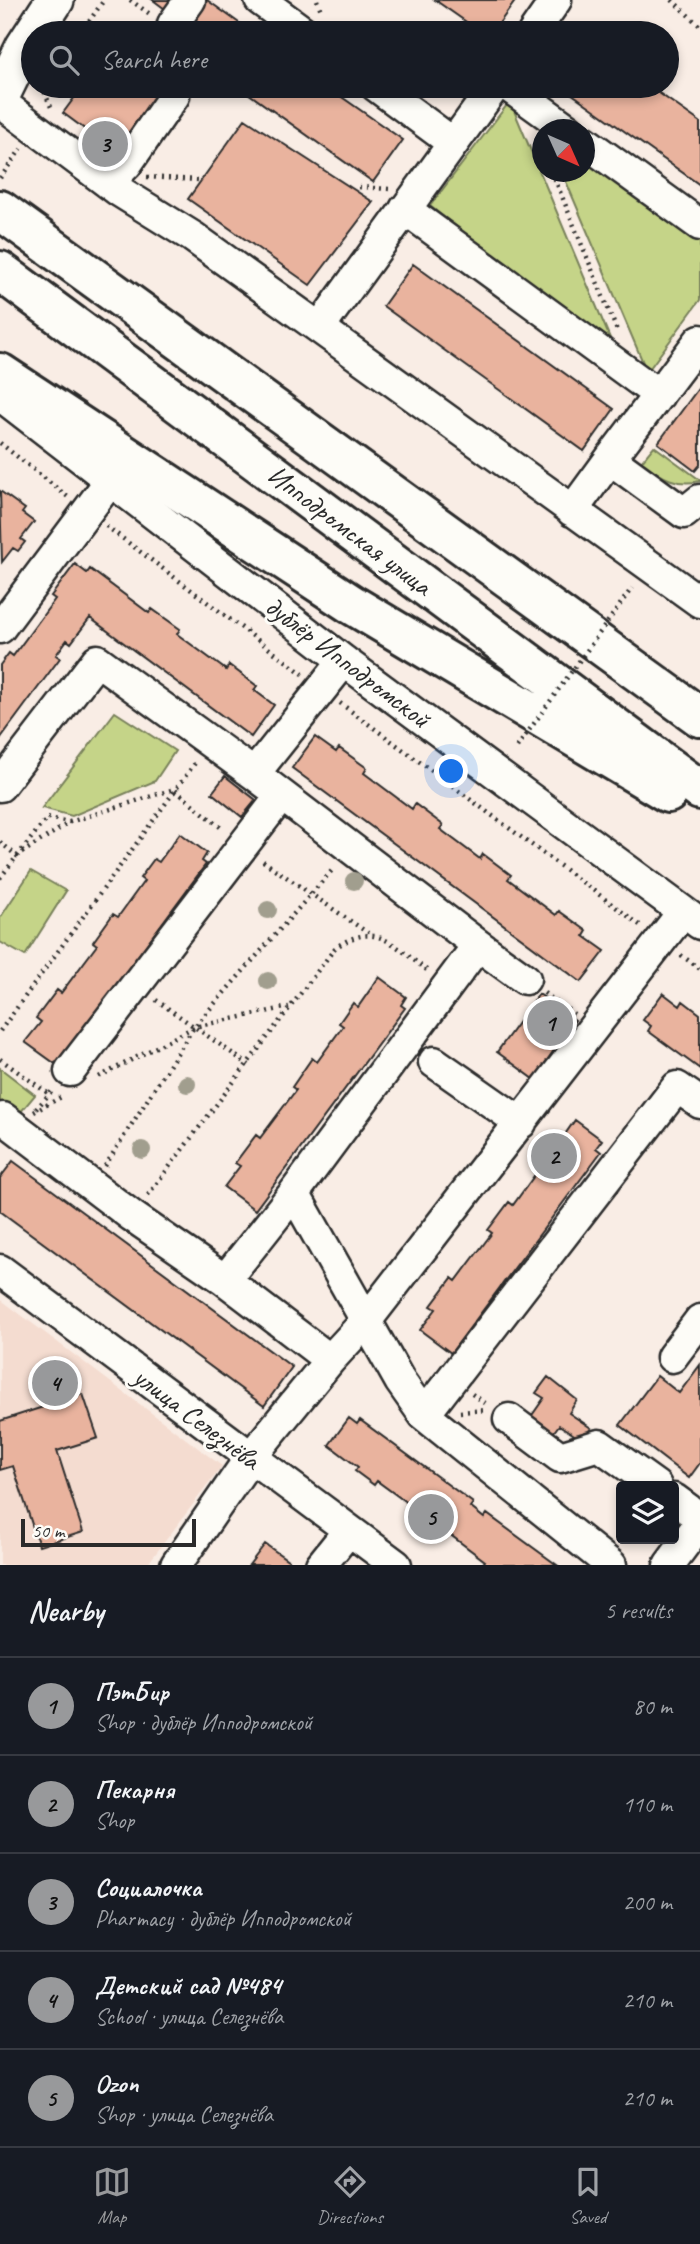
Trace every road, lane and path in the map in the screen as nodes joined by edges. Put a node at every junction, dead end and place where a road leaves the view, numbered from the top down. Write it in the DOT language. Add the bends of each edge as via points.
graph roads {
  1 [pos="55,0"];
  2 [pos="104,0"];
  3 [pos="260,0"];
  4 [pos="556,0"];
  5 [pos="672,0"];
  6 [pos="41,21"];
  7 [pos="91,21"];
  8 [pos="289,21"];
  9 [pos="541,21"];
  10 [pos="700,26"];
  11 [pos="21,54"];
  12 [pos="0,97"];
  13 [pos="47,98"];
  14 [pos="173,98"];
  15 [pos="392,98"];
  16 [pos="486,98"];
  17 [pos="525,98"];
  18 [pos="0,102"];
  19 [pos="52,110"];
  20 [pos="554,119"];
  21 [pos="453,143"];
  22 [pos="22,149"];
  23 [pos="595,149"];
  24 [pos="142,177"];
  25 [pos="0,178"];
  26 [pos="198,180"];
  27 [pos="556,182"];
  28 [pos="108,183"];
  29 [pos="405,209"];
  30 [pos="0,210"];
  31 [pos="700,225"];
  32 [pos="0,271"];
  33 [pos="320,327"];
  34 [pos="700,341"];
  35 [pos="0,373"];
  36 [pos="648,386"];
  37 [pos="0,395"];
  38 [pos="0,443"];
  39 [pos="610,459"];
  40 [pos="110,481"];
  41 [pos="700,500"];
  42 [pos="86,510"];
  43 [pos="572,511"];
  44 [pos="632,588"];
  45 [pos="700,602"];
  46 [pos="0,628"];
  47 [pos="344,661"];
  48 [pos="322,689"];
  49 [pos="700,717"];
  50 [pos="212,742"];
  51 [pos="517,747"];
  52 [pos="254,774"];
  53 [pos="0,786"];
  54 [pos="174,789"];
  55 [pos="700,790"];
  56 [pos="281,796"];
  57 [pos="700,812"];
  58 [pos="70,822"];
  59 [pos="0,842"];
  60 [pos="242,846"];
  61 [pos="351,849"];
  62 [pos="17,856"];
  63 [pos="0,878"];
  64 [pos="312,894"];
  65 [pos="692,918"];
  66 [pos="368,933"];
  67 [pos="662,941"];
  68 [pos="478,946"];
  69 [pos="700,969"];
  70 [pos="525,979"];
  71 [pos="136,985"];
  72 [pos="448,986"];
  73 [pos="290,1007"];
  74 [pos="194,1027"];
  75 [pos="594,1029"];
  76 [pos="0,1031"];
  77 [pos="0,1059"];
  78 [pos="434,1062"];
  79 [pos="249,1065"];
  80 [pos="78,1081"];
  81 [pos="49,1094"];
  82 [pos="700,1103"];
  83 [pos="11,1120"];
  84 [pos="522,1123"];
  85 [pos="92,1186"];
  86 [pos="294,1194"];
  87 [pos="132,1216"];
  88 [pos="0,1270"];
  89 [pos="225,1280"];
  90 [pos="366,1321"];
  91 [pos="700,1321"];
  92 [pos="672,1357"];
  93 [pos="330,1360"];
  94 [pos="452,1380"];
  95 [pos="425,1415"];
  96 [pos="509,1419"];
  97 [pos="250,1458"];
  98 [pos="649,1481"];
  99 [pos="679,1503"];
  100 [pos="700,1520"];
  101 [pos="349,1531"];
  102 [pos="176,1565"];
  103 [pos="321,1565"];
  104 [pos="396,1565"];
  105 [pos="611,1565"];
  106 [pos="669,1565"];
  1 -- 6 [label="main road"];
  2 -- 7 [label="path"];
  3 -- 8 [label="street"];
  4 -- 9 [label="street"];
  5 -- 10 [label="path"];
  11 -- 12 [label="main road"];
  13 -- 19 [label="path"];
  14 -- 28 [label="street"];
  15 -- 21 [label="street"];
  16 -- 21 [label="street"];
  17 -- 20 [label="street"];
  18 -- 28 [label="street"];
  21 -- 29 [label="street"];
  22 -- 25 [label="path"];
  23 -- 31 [label="street"];
  24 -- 26 [label="path"];
  27 -- 36 [label="path"];
  28 -- 33 [label="street"];
  29 -- 33 [label="street"];
  29 -- 36 [label="street"];
  30 -- 49 [label="highway, Ипподромская улица"];
  32 -- 55 [label="highway, Ипподромская улица"];
  33 -- 43 [label="street"];
  34 -- 36 [label="street"];
  35 -- 57 [label="highway" via="351,604"];
  36 -- 39 [label="street"];
  37 -- 40 [label="street, дублёр Ипподромской"];
  38 -- 42 [label="path"];
  39 -- 41 [label="street" via="684,513"];
  39 -- 43 [label="street"];
  40 -- 42 [label="street"];
  40 -- 47 [label="street, дублёр Ипподромской"];
  42 -- 46 [label="street"];
  42 -- 48 [label="path"];
  43 -- 45 [label="street"];
  44 -- 51 [label="path, bridge"];
  47 -- 48 [label="street"];
  47 -- 65 [label="street, дублёр Ипподромской"];
  48 -- 52 [label="street"];
  48 -- 67 [label="path"];
  50 -- 52 [label="street"];
  50 -- 53 [label="street" via="97,660"];
  50 -- 54 [label="path"];
  52 -- 56 [label="street"];
  54 -- 58 [label="path"];
  54 -- 60 [label="path"];
  54 -- 76 [label="path"];
  56 -- 60 [label="street"];
  56 -- 61 [label="street"];
  58 -- 62 [label="path"];
  58 -- 62 [label="path" via="47,818"];
  59 -- 62 [label="path"];
  60 -- 64 [label="path"];
  60 -- 71 [label="street"];
  61 -- 64 [label="path"];
  61 -- 68 [label="street"];
  62 -- 63 [label="path"];
  64 -- 66 [label="path"];
  64 -- 74 [label="path"];
  65 -- 67 [label="street"];
  66 -- 72 [label="path" via="382,937"];
  66 -- 73 [label="path" via="335,948"];
  67 -- 69 [label="path"];
  67 -- 75 [label="street"];
  68 -- 70 [label="street"];
  68 -- 72 [label="street"];
  70 -- 75 [label="path"];
  71 -- 74 [label="path"];
  71 -- 80 [label="street"];
  72 -- 86 [label="street"];
  73 -- 74 [label="path"];
  73 -- 79 [label="path"];
  74 -- 79 [label="path"];
  74 -- 80 [label="path"];
  74 -- 85 [label="path"];
  75 -- 84 [label="street"];
  77 -- 81 [label="path"];
  78 -- 84 [label="street"];
  79 -- 87 [label="path"];
  80 -- 81 [label="path"];
  80 -- 83 [label="path"];
  81 -- 83 [label="path"];
  82 -- 94 [label="street" via="677,1087"];
  83 -- 85 [label="street"];
  84 -- 90 [label="street"];
  85 -- 87 [label="street"];
  86 -- 89 [label="street"];
  86 -- 90 [label="street"];
  87 -- 89 [label="street"];
  88 -- 97 [label="street, улица Селезнёва"];
  89 -- 93 [label="street"];
  90 -- 93 [label="street"];
  90 -- 95 [label="street"];
  91 -- 92 [label="street"];
  93 -- 97 [label="street"];
  94 -- 95 [label="street"];
  94 -- 96 [label="path"];
  95 -- 105 [label="street"];
  96 -- 98 [label="street" via="560,1457 598,1445"];
  97 -- 101 [label="street, улица Селезнёва"];
  97 -- 102 [label="street"];
  99 -- 100 [label="street"];
  100 -- 106 [label="street"];
  101 -- 103 [label="street"];
  101 -- 104 [label="street, улица Селезнёва"];
}
